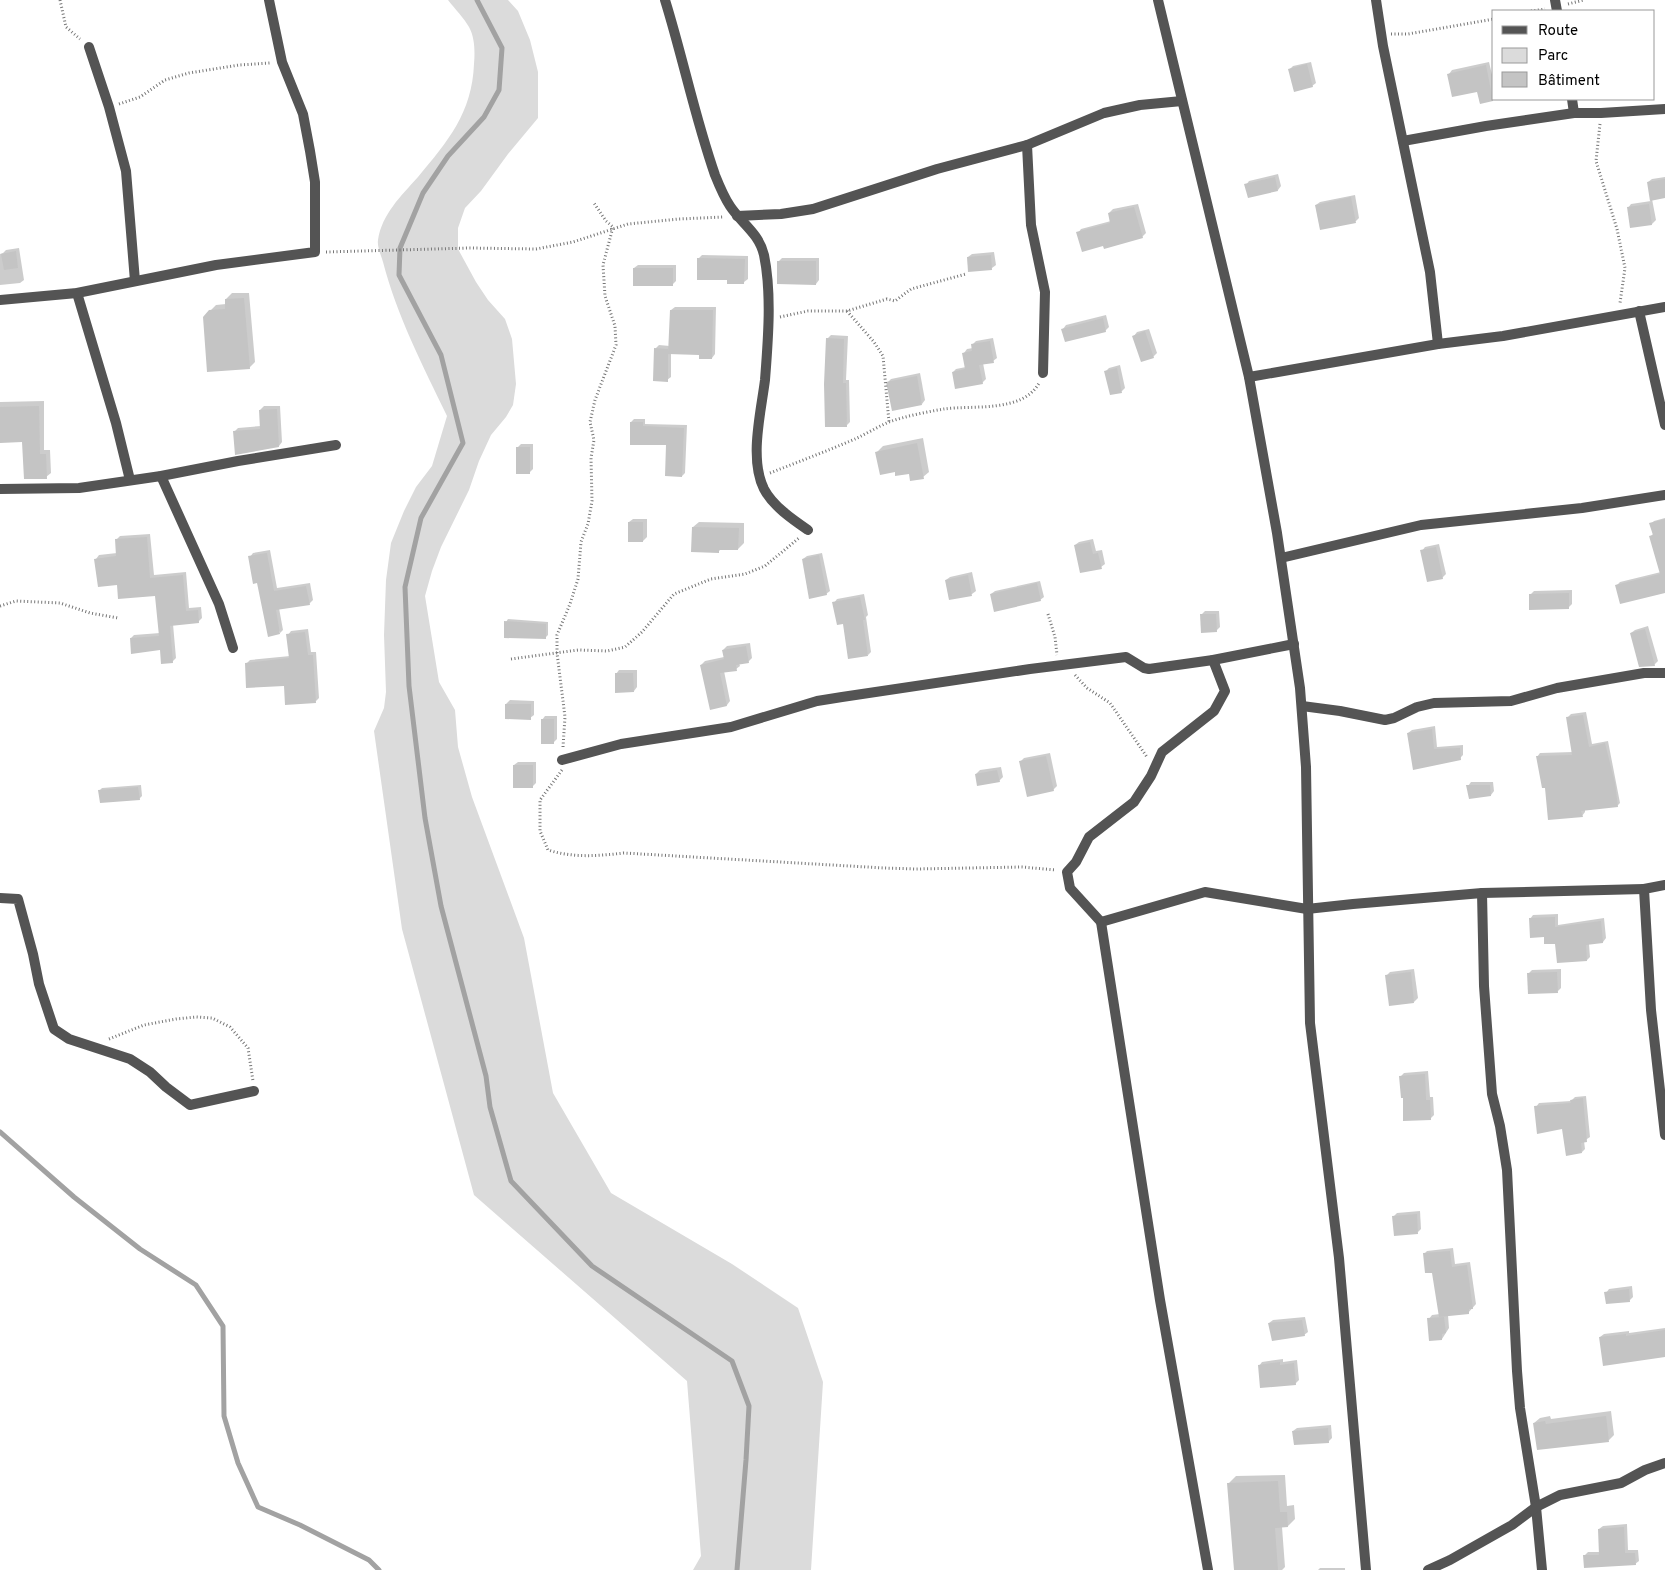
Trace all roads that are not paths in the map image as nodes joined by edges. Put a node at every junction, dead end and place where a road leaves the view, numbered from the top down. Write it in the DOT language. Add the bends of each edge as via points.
graph roads {
  1 [pos="269,0"];
  2 [pos="665,0"];
  3 [pos="1158,0"];
  4 [pos="1376,0"];
  5 [pos="89,47"];
  6 [pos="1572,100"];
  7 [pos="1182,101"];
  8 [pos="1665,109"];
  9 [pos="1574,113"];
  10 [pos="1403,141"];
  11 [pos="1027,145"];
  12 [pos="737,216"];
  13 [pos="135,280"];
  14 [pos="77,293"];
  15 [pos="0,300"];
  16 [pos="1665,307"];
  17 [pos="1639,311"];
  18 [pos="1438,344"];
  19 [pos="1043,373"];
  20 [pos="1249,376"];
  21 [pos="1665,425"];
  22 [pos="336,445"];
  23 [pos="161,476"];
  24 [pos="130,480"];
  25 [pos="0,489"];
  26 [pos="1665,495"];
  27 [pos="808,530"];
  28 [pos="1281,558"];
  29 [pos="1294,644"];
  30 [pos="233,648"];
  31 [pos="1213,660"];
  32 [pos="1665,673"];
  33 [pos="1302,706"];
  34 [pos="562,760"];
  35 [pos="1665,885"];
  36 [pos="1644,889"];
  37 [pos="1482,894"];
  38 [pos="0,898"];
  39 [pos="1307,910"];
  40 [pos="1101,922"];
  41 [pos="254,1091"];
  42 [pos="1665,1134"];
  43 [pos="1665,1464"];
  44 [pos="1536,1507"];
  45 [pos="1208,1570"];
  46 [pos="1366,1570"];
  47 [pos="1428,1570"];
  48 [pos="1542,1570"];
  1 -- 13 [label="street" via="282,62 303,114 310,151 315,182 315,252"];
  2 -- 12 [label="street" via="715,175"];
  3 -- 7 [label="street"];
  4 -- 10 [label="street"];
  5 -- 13 [label="street" via="126,171"];
  6 -- 9 [label="street"];
  7 -- 11 [label="street" via="1140,105 1104,114"];
  7 -- 20 [label="street"];
  8 -- 9 [label="street"];
  9 -- 10 [label="street"];
  10 -- 18 [label="street" via="1430,272"];
  11 -- 12 [label="street" via="937,169 813,209"];
  11 -- 19 [label="street" via="1031,225 1045,292"];
  12 -- 27 [label="street" via="756,234 764,255 767,288 768,348 758,439 760,477 771,499"];
  13 -- 14 [label="street"];
  14 -- 15 [label="street"];
  14 -- 24 [label="street"];
  16 -- 17 [label="street"];
  17 -- 18 [label="street" via="1503,336"];
  17 -- 21 [label="street"];
  18 -- 20 [label="street"];
  20 -- 28 [label="street"];
  22 -- 23 [label="street"];
  23 -- 24 [label="street"];
  23 -- 30 [label="street" via="216,596"];
  24 -- 25 [label="street" via="79,488"];
  26 -- 28 [label="street" via="1582,508 1421,525"];
  28 -- 29 [label="street"];
  29 -- 31 [label="street"];
  29 -- 33 [label="street"];
  31 -- 34 [label="street" via="1149,669 1126,657 817,701 738,725 621,744"];
  31 -- 40 [label="street" via="1225,691 1214,712 1162,752 1134,802 1089,837 1067,872 1070,888"];
  32 -- 33 [label="street" via="1644,673 1558,688 1511,702 1434,703 1385,720"];
  33 -- 39 [label="street" via="1306,767"];
  35 -- 36 [label="street"];
  36 -- 37 [label="street"];
  36 -- 42 [label="street"];
  37 -- 39 [label="street"];
  37 -- 44 [label="street" via="1484,986 1492,1094 1507,1170 1516,1371"];
  38 -- 41 [label="street" via="18,899 54,1029 69,1039 130,1059 190,1105"];
  39 -- 40 [label="street" via="1205,892"];
  39 -- 46 [label="street" via="1310,1023 1339,1258"];
  40 -- 45 [label="street" via="1160,1300"];
  43 -- 44 [label="street" via="1621,1482 1560,1495"];
  44 -- 47 [label="street" via="1512,1525"];
  44 -- 48 [label="street"];
}
